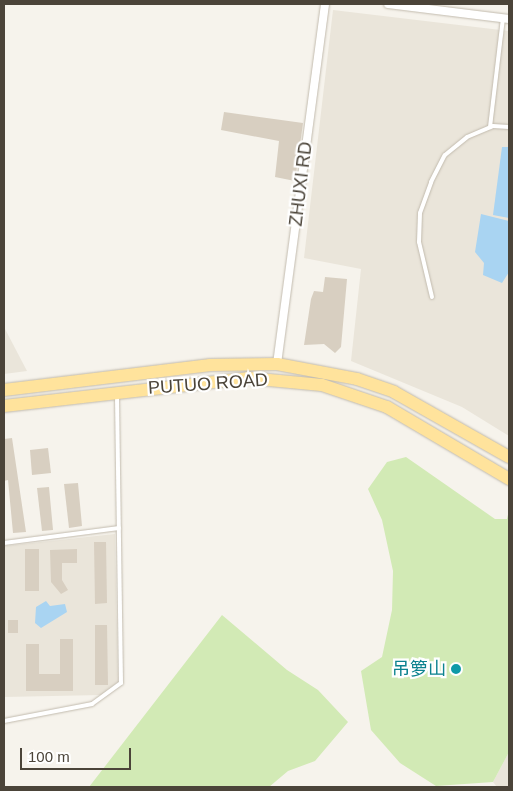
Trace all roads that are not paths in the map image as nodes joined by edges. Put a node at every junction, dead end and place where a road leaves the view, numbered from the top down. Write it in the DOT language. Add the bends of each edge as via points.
graph roads {
  1 [pos="325,4"];
  2 [pos="388,4"];
  3 [pos="506,19"];
  4 [pos="509,127"];
  5 [pos="490,128"];
  6 [pos="432,297"];
  7 [pos="277,364"];
  8 [pos="4,390"];
  9 [pos="117,392"];
  10 [pos="4,406"];
  11 [pos="509,457"];
  12 [pos="509,479"];
  13 [pos="119,528"];
  14 [pos="4,543"];
  15 [pos="4,721"];
  1 -- 7 [label="street, ZHUXI RD"];
  2 -- 3 [label="street"];
  3 -- 5 [label="lane"];
  4 -- 5 [label="lane"];
  5 -- 6 [label="lane" via="445,155 420,213 419,242"];
  7 -- 8 [label="main road, PUTUO ROAD" via="210,365"];
  7 -- 11 [label="main road, PUTUO ROAD" via="349,377 394,392"];
  9 -- 10 [label="main road, PUTUO ROAD"];
  9 -- 12 [label="main road, PUTUO ROAD" via="248,378 322,385 387,407"];
  9 -- 13 [label="lane"];
  13 -- 14 [label="lane"];
  13 -- 15 [label="lane" via="121,683 92,704"];
}
